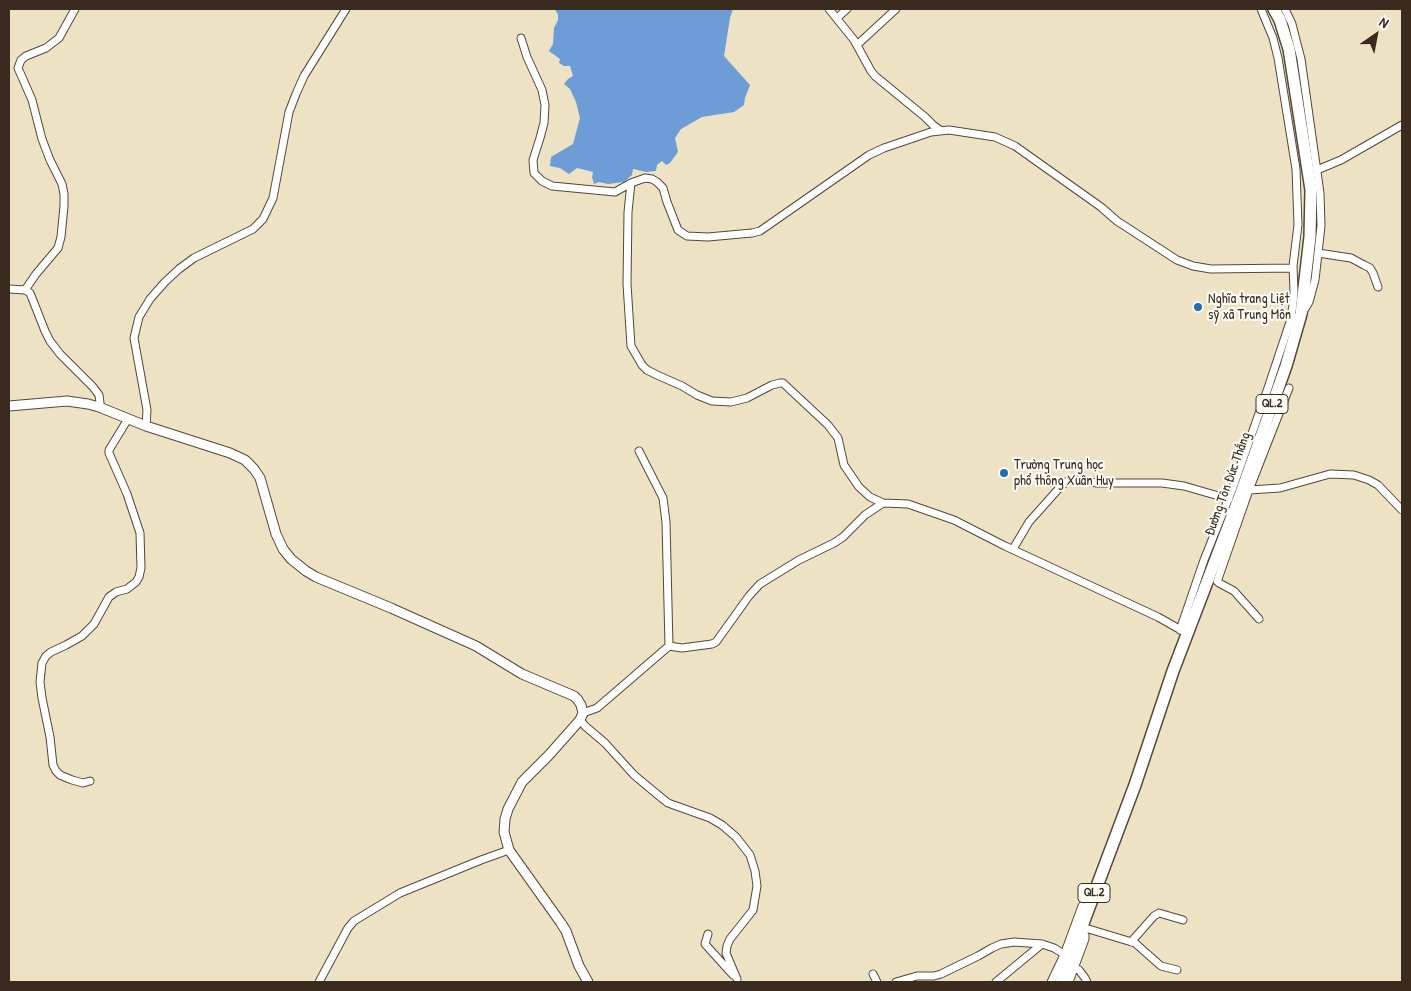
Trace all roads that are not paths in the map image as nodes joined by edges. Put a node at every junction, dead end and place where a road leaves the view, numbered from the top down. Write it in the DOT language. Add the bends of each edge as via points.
graph roads {
  1 [pos="75,9"];
  2 [pos="346,9"];
  3 [pos="829,9"];
  4 [pos="846,9"];
  5 [pos="896,9"];
  6 [pos="1261,9"];
  7 [pos="1274,9"];
  8 [pos="1285,9"];
  9 [pos="837,18"];
  10 [pos="521,38"];
  11 [pos="857,45"];
  12 [pos="1402,125"];
  13 [pos="940,130"];
  14 [pos="1317,170"];
  15 [pos="630,183"];
  16 [pos="1318,253"];
  17 [pos="1295,267"];
  18 [pos="1378,287"];
  19 [pos="9,289"];
  20 [pos="26,290"];
  21 [pos="1299,308"];
  22 [pos="1289,388"];
  23 [pos="9,406"];
  24 [pos="99,407"];
  25 [pos="128,419"];
  26 [pos="146,426"];
  27 [pos="639,451"];
  28 [pos="1242,492"];
  29 [pos="1229,498"];
  30 [pos="883,503"];
  31 [pos="1402,510"];
  32 [pos="1013,549"];
  33 [pos="1259,619"];
  34 [pos="1184,632"];
  35 [pos="669,646"];
  36 [pos="582,716"];
  37 [pos="90,782"];
  38 [pos="509,850"];
  39 [pos="1082,906"];
  40 [pos="1183,920"];
  41 [pos="1081,929"];
  42 [pos="708,934"];
  43 [pos="1131,942"];
  44 [pos="1042,944"];
  45 [pos="1070,960"];
  46 [pos="1177,970"];
  47 [pos="873,974"];
  48 [pos="739,981"];
  49 [pos="319,982"];
  50 [pos="588,982"];
  51 [pos="877,982"];
  52 [pos="896,982"];
  53 [pos="996,982"];
  54 [pos="1051,982"];
  55 [pos="1061,982"];
  56 [pos="1070,982"];
  57 [pos="1087,982"];
  1 -- 20 [label="street" via="59,38 46,48 26,56 18,68 32,100 42,139 62,184 64,200 58,248"];
  2 -- 26 [label="street" via="296,94 289,112 273,198 262,219 253,230 194,258 179,269 150,299 139,317 134,338 147,410"];
  3 -- 9 [label="street"];
  4 -- 9 [label="street"];
  5 -- 11 [label="street"];
  6 -- 17 [label="street" via="1278,58 1296,169 1298,225"];
  7 -- 21 [label="highway, Đường Tôn Đức Thắng / QL.2" via="1289,50 1311,190 1310,237"];
  8 -- 14 [label="street" via="1299,50"];
  9 -- 11 [label="street"];
  10 -- 15 [label="street" via="545,105 544,123 533,160 534,173 552,186 615,192"];
  11 -- 13 [label="street" via="875,76"];
  12 -- 14 [label="street"];
  13 -- 15 [label="street" via="870,155 768,226 752,233 708,238 687,236 678,230 663,188 657,182 645,178"];
  13 -- 17 [label="street" via="1006,140 1117,221 1177,260 1210,269"];
  14 -- 16 [label="street" via="1321,226"];
  15 -- 30 [label="street" via="627,284 631,346 642,365 657,376 712,401 730,402 747,398 783,383 838,438 844,465 859,487"];
  16 -- 18 [label="street" via="1351,258 1370,268"];
  16 -- 21 [label="street" via="1309,302"];
  17 -- 21 [label="street" via="1294,292"];
  19 -- 20 [label="street"];
  20 -- 24 [label="street" via="32,295 50,341 93,387"];
  21 -- 28 [label="highway, Đường Tôn Đức Thắng / QL.2" via="1286,366"];
  22 -- 28 [label="street"];
  23 -- 24 [label="street" via="67,401"];
  24 -- 25 [label="street"];
  25 -- 26 [label="street"];
  25 -- 37 [label="street" via="109,453 140,533 139,577 127,589 110,597 94,624 82,636 46,656 40,682 53,765 60,775 83,783"];
  26 -- 36 [label="street" via="245,460 260,478 283,549 306,571 476,646 529,677 574,696 581,705"];
  27 -- 35 [label="street" via="662,498 666,522"];
  28 -- 29 [label="street"];
  28 -- 31 [label="street" via="1280,488 1330,474 1354,476 1378,485"];
  28 -- 33 [label="street" via="1217,581 1234,591"];
  28 -- 34 [label="highway, Đường Tôn Đức Thắng / QL.2"];
  29 -- 32 [label="street" via="1162,483 1068,481 1029,522"];
  29 -- 34 [label="street" via="1204,560"];
  30 -- 32 [label="street" via="903,503 933,512"];
  30 -- 35 [label="street" via="834,542 760,584 712,644 682,648"];
  32 -- 34 [label="street"];
  34 -- 41 [label="highway, Đường Tôn Đức Thắng / QL.2" via="1135,785"];
  35 -- 36 [label="street" via="597,708"];
  36 -- 38 [label="street" via="517,790 505,819 504,832"];
  36 -- 48 [label="street" via="585,726 658,795 668,803 722,825 750,855 757,886 753,910 730,939 726,954"];
  38 -- 49 [label="street" via="400,893 354,921"];
  38 -- 50 [label="street" via="561,923"];
  39 -- 45 [label="street"];
  40 -- 43 [label="street" via="1159,913"];
  41 -- 43 [label="street"];
  41 -- 45 [label="highway, QL.2"];
  42 -- 48 [label="street" via="705,944"];
  43 -- 46 [label="street" via="1161,966"];
  44 -- 45 [label="street"];
  44 -- 52 [label="street" via="1001,944 941,974"];
  44 -- 53 [label="street"];
  45 -- 54 [label="street"];
  45 -- 55 [label="highway, QL.2"];
  45 -- 56 [label="street"];
  45 -- 57 [label="street"];
  47 -- 51 [label="street"];
}
